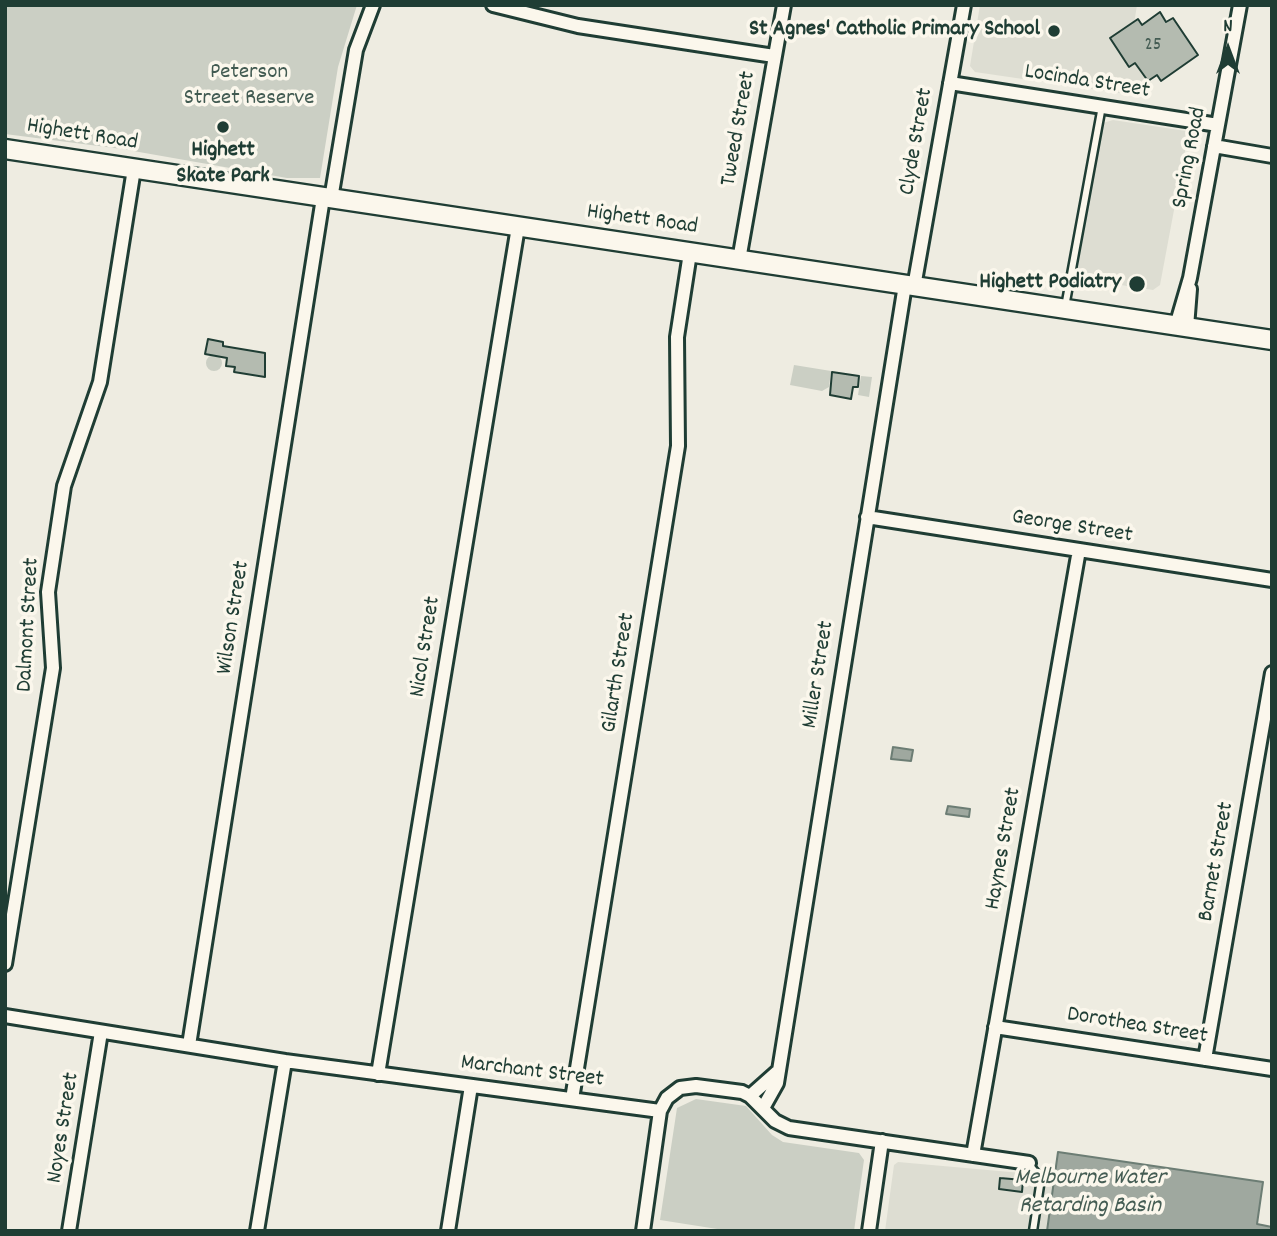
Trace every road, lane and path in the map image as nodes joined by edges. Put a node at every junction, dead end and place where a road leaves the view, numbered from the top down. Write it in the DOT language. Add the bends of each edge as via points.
graph roads {
  1 [pos="373,5"];
  2 [pos="493,5"];
  3 [pos="784,5"];
  4 [pos="964,5"];
  5 [pos="1240,5"];
  6 [pos="774,56"];
  7 [pos="950,83"];
  8 [pos="1102,106"];
  9 [pos="1219,125"];
  10 [pos="1214,146"];
  11 [pos="5,149"];
  12 [pos="1272,156"];
  13 [pos="134,169"];
  14 [pos="327,198"];
  15 [pos="518,227"];
  16 [pos="690,253"];
  17 [pos="739,260"];
  18 [pos="909,286"];
  19 [pos="1065,309"];
  20 [pos="1182,326"];
  21 [pos="1272,340"];
  22 [pos="867,517"];
  23 [pos="1079,550"];
  24 [pos="1272,580"];
  25 [pos="1272,673"];
  26 [pos="5,964"];
  27 [pos="5,1016"];
  28 [pos="996,1027"];
  29 [pos="101,1032"];
  30 [pos="189,1045"];
  31 [pos="1205,1059"];
  32 [pos="285,1060"];
  33 [pos="1272,1069"];
  34 [pos="777,1072"];
  35 [pos="378,1074"];
  36 [pos="471,1086"];
  37 [pos="750,1096"];
  38 [pos="572,1099"];
  39 [pos="763,1108"];
  40 [pos="660,1111"];
  41 [pos="882,1141"];
  42 [pos="973,1155"];
  43 [pos="1029,1163"];
  44 [pos="69,1231"];
  45 [pos="257,1231"];
  46 [pos="448,1231"];
  47 [pos="643,1231"];
  48 [pos="869,1231"];
  49 [pos="1032,1231"];
  1 -- 14 [label="street, Wilson Street" via="356,50"];
  2 -- 6 [label="street" via="578,26"];
  3 -- 6 [label="street, Tweed Street"];
  4 -- 7 [label="street, Clyde Street"];
  5 -- 9 [label="street, Spring Road"];
  6 -- 17 [label="street, Tweed Street"];
  7 -- 8 [label="street, Locinda Street"];
  7 -- 18 [label="street, Clyde Street"];
  8 -- 9 [label="street, Locinda Street"];
  8 -- 19 [label="lane"];
  9 -- 10 [label="street, Spring Road"];
  10 -- 12 [label="street"];
  10 -- 20 [label="street, Spring Road"];
  11 -- 13 [label="street, Highett Road"];
  13 -- 14 [label="street, Highett Road"];
  13 -- 26 [label="street, Dalmont Street" via="100,382 64,486 48,592 54,668"];
  14 -- 15 [label="street, Highett Road"];
  14 -- 30 [label="street, Wilson Street"];
  15 -- 16 [label="street, Highett Road"];
  15 -- 35 [label="street, Nicol Street"];
  16 -- 17 [label="street, Highett Road"];
  16 -- 38 [label="street, Gilarth Street" via="677,337 678,446"];
  17 -- 18 [label="street, Highett Road"];
  18 -- 19 [label="street, Highett Road"];
  18 -- 22 [label="street, Miller Street"];
  19 -- 20 [label="street, Highett Road"];
  20 -- 21 [label="street, Highett Road"];
  22 -- 23 [label="street, George Street"];
  22 -- 34 [label="street, Miller Street"];
  23 -- 24 [label="street, George Street"];
  23 -- 28 [label="street, Haynes Street"];
  25 -- 31 [label="street, Barnet Street"];
  27 -- 29 [label="street, Marchant Street"];
  28 -- 31 [label="street, Dorothea Street"];
  28 -- 42 [label="street, Haynes Street"];
  29 -- 30 [label="street, Marchant Street"];
  29 -- 44 [label="street, Noyes Street"];
  30 -- 32 [label="street, Marchant Street"];
  31 -- 33 [label="street, Dorothea Street"];
  32 -- 35 [label="street, Marchant Street"];
  32 -- 45 [label="street"];
  34 -- 37 [label="street"];
  34 -- 39 [label="street, Miller Street" via="774,1092"];
  35 -- 36 [label="street, Marchant Street"];
  36 -- 38 [label="street, Marchant Street"];
  36 -- 46 [label="street"];
  37 -- 39 [label="street"];
  37 -- 40 [label="street" via="687,1087 671,1094"];
  38 -- 40 [label="street, Marchant Street"];
  39 -- 41 [label="street" via="789,1128"];
  40 -- 47 [label="street"];
  41 -- 42 [label="street"];
  41 -- 48 [label="street"];
  42 -- 43 [label="street"];
  43 -- 49 [label="lane" via="1041,1179"];
}
